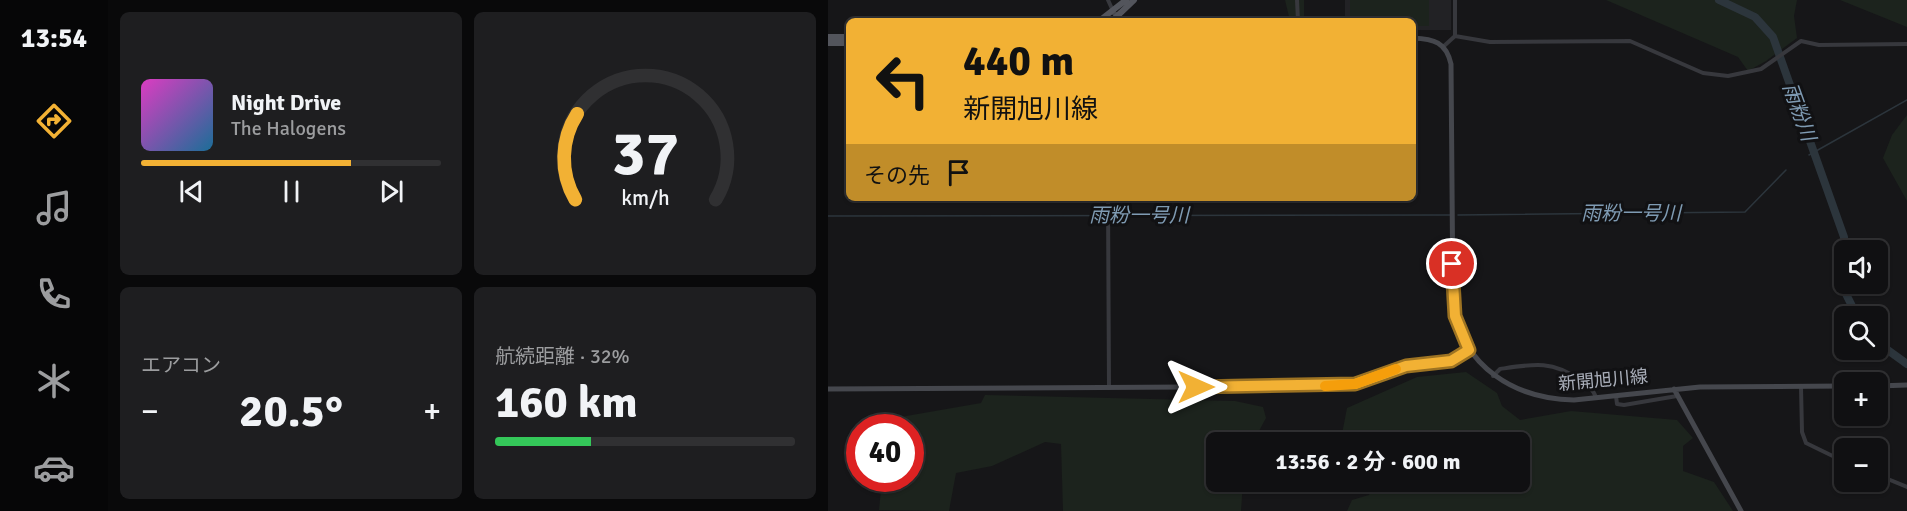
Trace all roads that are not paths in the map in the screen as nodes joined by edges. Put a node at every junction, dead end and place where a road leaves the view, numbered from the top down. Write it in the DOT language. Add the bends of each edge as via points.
graph roads {
  1 [pos="1108,0"];
  2 [pos="1126,0"];
  3 [pos="1134,0"];
  4 [pos="1297,0"];
  5 [pos="1455,0"];
  6 [pos="1116,18"];
  7 [pos="1298,18"];
  8 [pos="1455,36"];
  9 [pos="828,37"];
  10 [pos="846,37"];
  11 [pos="1416,38"];
  12 [pos="828,43"];
  13 [pos="846,43"];
  14 [pos="1907,44"];
  15 [pos="1444,46"];
  16 [pos="1108,201"];
  17 [pos="1469,350"];
  18 [pos="1493,376"];
  19 [pos="1907,385"];
  20 [pos="1834,386"];
  21 [pos="1888,386"];
  22 [pos="1801,387"];
  23 [pos="1109,388"];
  24 [pos="828,389"];
  25 [pos="1674,389"];
  26 [pos="1616,396"];
  27 [pos="1677,396"];
  28 [pos="1596,398"];
  29 [pos="1834,457"];
  30 [pos="1888,479"];
  31 [pos="1907,487"];
  32 [pos="1741,511"];
  1 -- 6 [label="street"];
  2 -- 6 [label="main road"];
  3 -- 6 [label="main road"];
  4 -- 7 [label="street"];
  5 -- 8 [label="street"];
  8 -- 14 [label="street" via="1490,42 1630,41 1716,76 1742,75 1764,67 1801,41 1819,45"];
  8 -- 15 [label="street"];
  9 -- 10 [label="main road"];
  11 -- 15 [label="street"];
  12 -- 13 [label="main road"];
  15 -- 17 [label="street, 新開旭川線" via="1451,64 1452,88 1453,306"];
  16 -- 23 [label="street"];
  17 -- 18 [label="street, 新開旭川線"];
  17 -- 23 [label="street" via="1451,361 1406,366 1338,386"];
  18 -- 28 [label="street, 新開旭川線" via="1541,398"];
  18 -- 28 [label="street" via="1500,369 1549,364 1566,370 1588,386"];
  19 -- 21 [label="street"];
  20 -- 22 [label="street, 新開旭川線"];
  22 -- 25 [label="street, 新開旭川線"];
  22 -- 29 [label="street" via="1802,432 1806,443"];
  23 -- 24 [label="street"];
  25 -- 26 [label="street, 新開旭川線"];
  25 -- 27 [label="street"];
  26 -- 27 [label="street" via="1617,404 1624,405"];
  26 -- 28 [label="street, 新開旭川線"];
  27 -- 32 [label="street"];
  30 -- 31 [label="street"];
}
